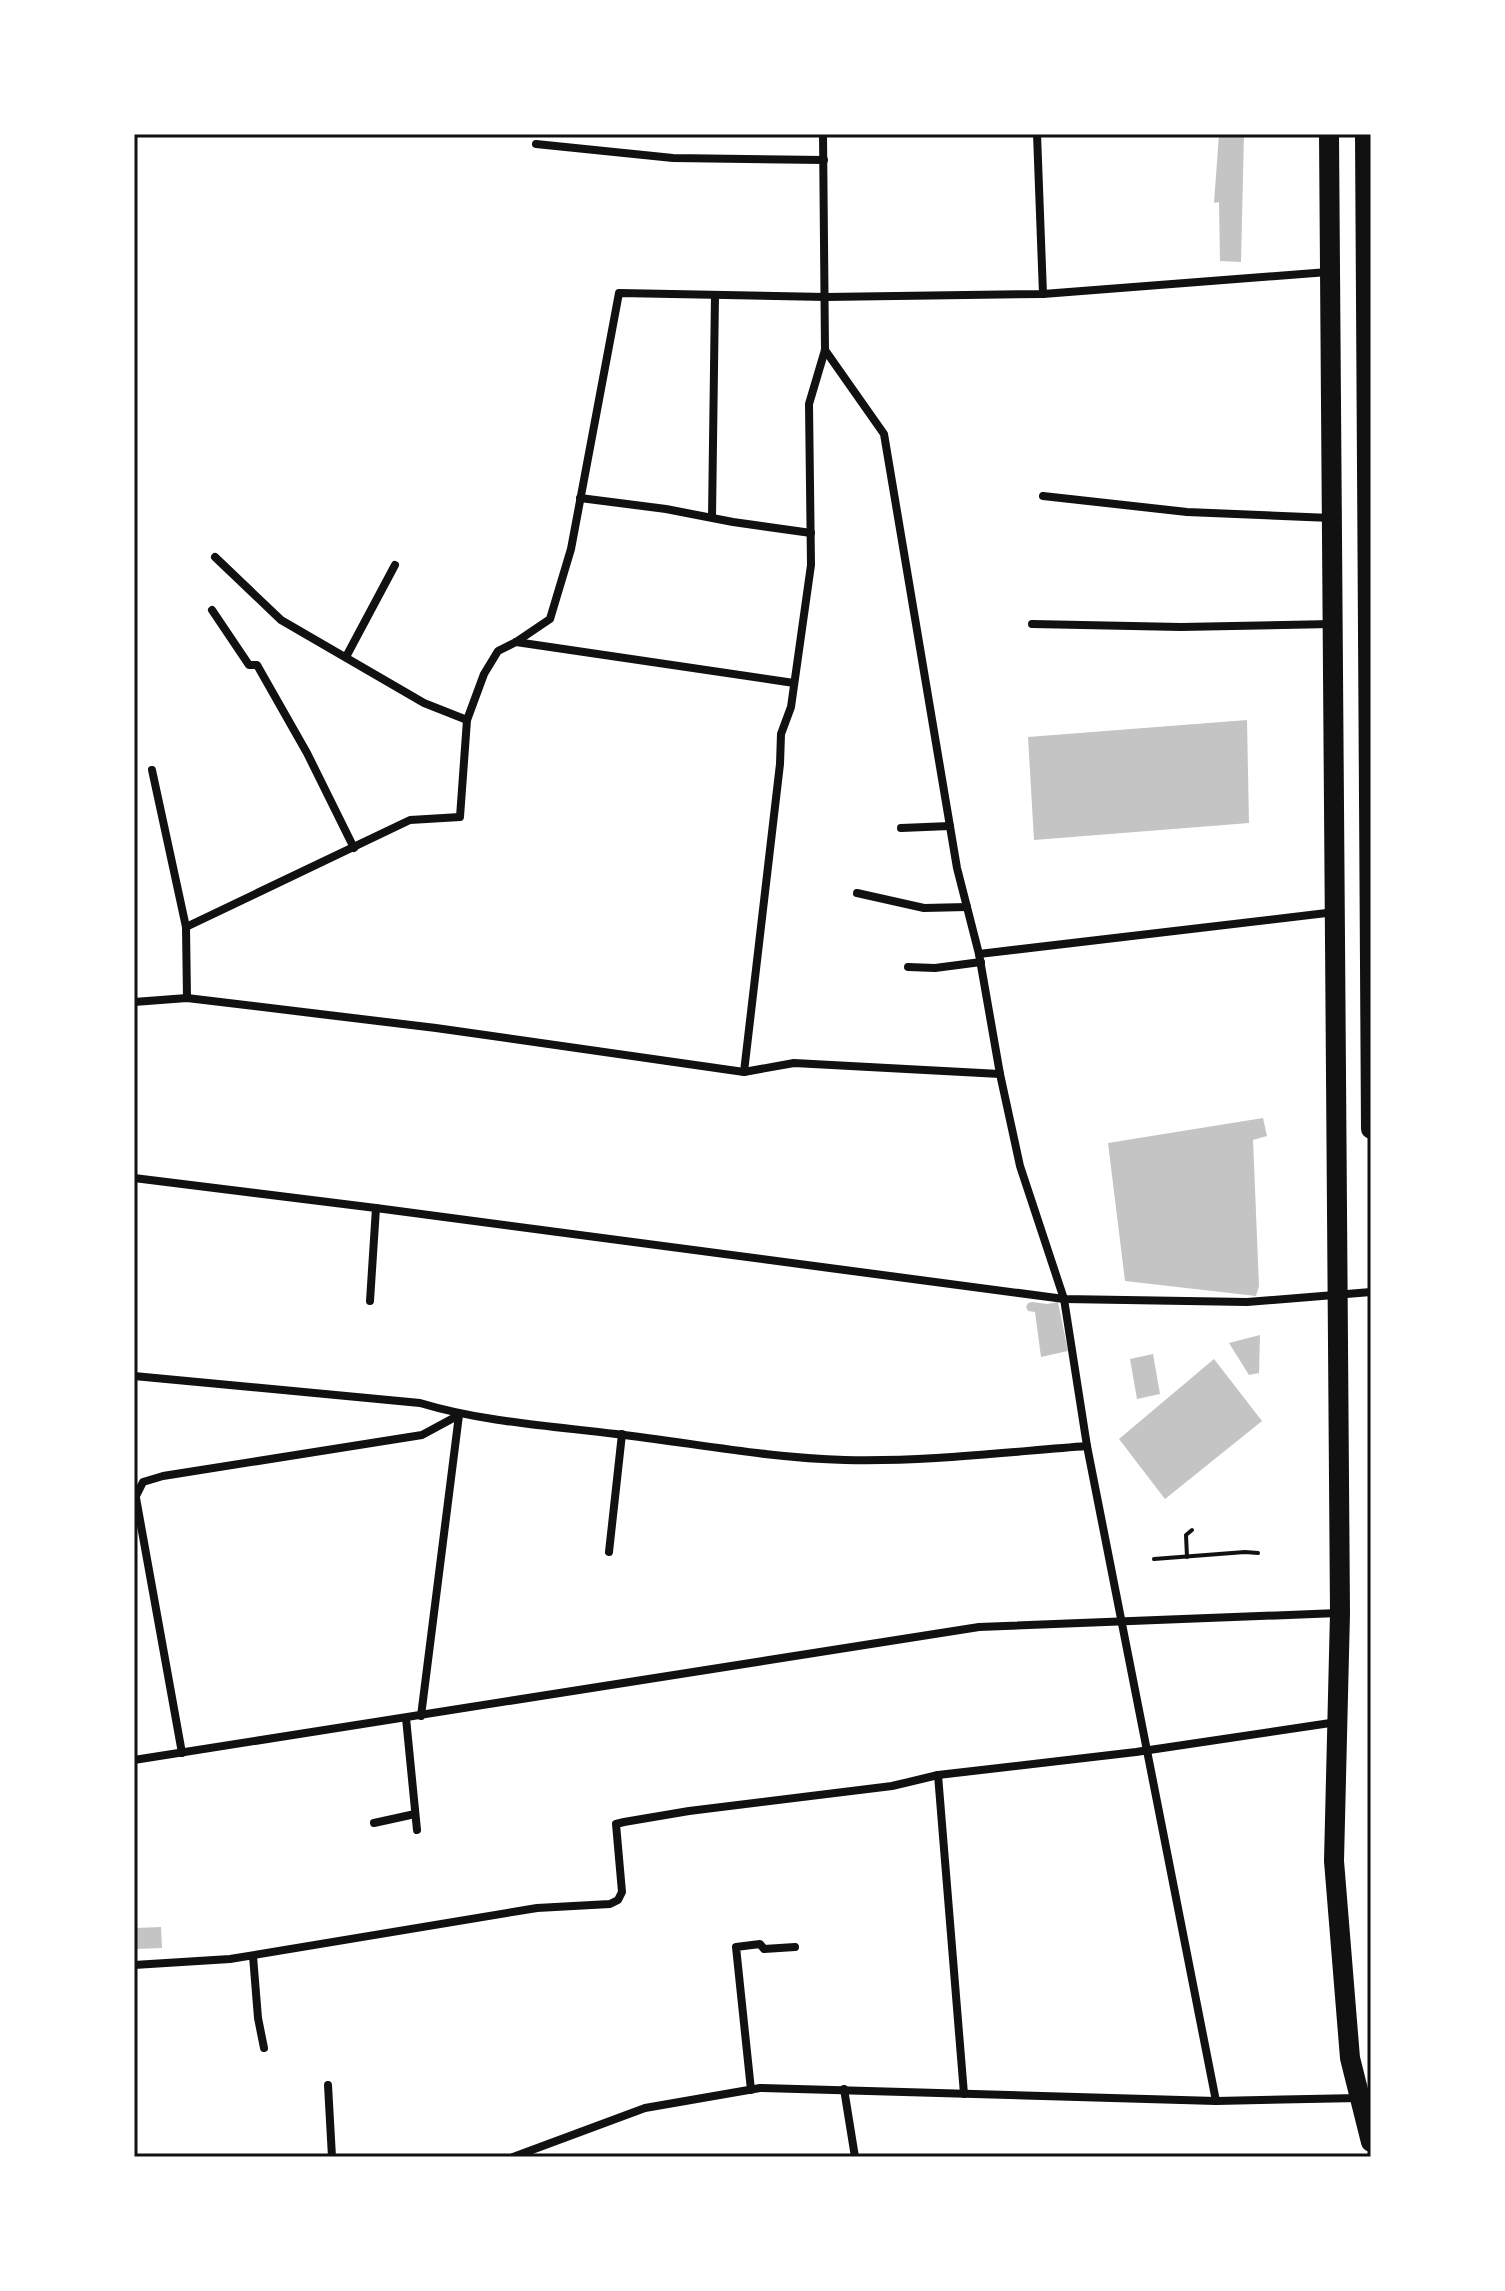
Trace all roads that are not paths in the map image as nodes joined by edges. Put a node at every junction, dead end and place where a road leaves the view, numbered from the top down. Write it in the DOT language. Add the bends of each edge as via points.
graph roads {
  1 [pos="823,134"];
  2 [pos="1037,134"];
  3 [pos="1329,134"];
  4 [pos="1365,134"];
  5 [pos="536,144"];
  6 [pos="824,160"];
  7 [pos="1330,272"];
  8 [pos="1043,294"];
  9 [pos="715,295"];
  10 [pos="826,297"];
  11 [pos="825,350"];
  12 [pos="1043,496"];
  13 [pos="580,498"];
  14 [pos="712,517"];
  15 [pos="1332,518"];
  16 [pos="811,533"];
  17 [pos="215,557"];
  18 [pos="395,565"];
  19 [pos="212,610"];
  20 [pos="1032,624"];
  21 [pos="1333,624"];
  22 [pos="516,642"];
  23 [pos="347,655"];
  24 [pos="794,683"];
  25 [pos="467,720"];
  26 [pos="152,770"];
  27 [pos="950,826"];
  28 [pos="901,828"];
  29 [pos="354,848"];
  30 [pos="857,893"];
  31 [pos="967,907"];
  32 [pos="1335,911"];
  33 [pos="186,927"];
  34 [pos="980,958"];
  35 [pos="908,967"];
  36 [pos="187,998"];
  37 [pos="134,1002"];
  38 [pos="744,1072"];
  39 [pos="1000,1074"];
  40 [pos="1371,1129"];
  41 [pos="134,1178"];
  42 [pos="376,1208"];
  43 [pos="1371,1292"];
  44 [pos="1339,1294"];
  45 [pos="1064,1299"];
  46 [pos="370,1301"];
  47 [pos="134,1376"];
  48 [pos="459,1415"];
  49 [pos="622,1434"];
  50 [pos="1087,1446"];
  51 [pos="135,1499"];
  52 [pos="609,1552"];
  53 [pos="1340,1613"];
  54 [pos="1123,1622"];
  55 [pos="421,1716"];
  56 [pos="406,1718"];
  57 [pos="1337,1722"];
  58 [pos="1146,1750"];
  59 [pos="182,1753"];
  60 [pos="134,1760"];
  61 [pos="938,1775"];
  62 [pos="415,1814"];
  63 [pos="374,1823"];
  64 [pos="417,1830"];
  65 [pos="795,1947"];
  66 [pos="253,1956"];
  67 [pos="134,1965"];
  68 [pos="264,2048"];
  69 [pos="328,2085"];
  70 [pos="844,2089"];
  71 [pos="751,2090"];
  72 [pos="964,2094"];
  73 [pos="1359,2098"];
  74 [pos="1216,2101"];
  75 [pos="1371,2142"];
  76 [pos="332,2157"];
  77 [pos="513,2157"];
  78 [pos="855,2157"];
  1 -- 6 [label="street"];
  2 -- 8 [label="street"];
  3 -- 7 [label="highway"];
  4 -- 40 [label="highway"];
  5 -- 6 [label="street" via="673,158"];
  6 -- 10 [label="street"];
  7 -- 8 [label="street"];
  7 -- 15 [label="highway"];
  8 -- 10 [label="street"];
  9 -- 10 [label="street"];
  9 -- 13 [label="street" via="619,293"];
  9 -- 14 [label="street"];
  10 -- 11 [label="street"];
  11 -- 16 [label="street" via="809,404"];
  11 -- 27 [label="street" via="884,434"];
  12 -- 15 [label="street" via="1187,512"];
  13 -- 14 [label="street"];
  13 -- 22 [label="street" via="550,619"];
  14 -- 16 [label="street"];
  15 -- 21 [label="highway"];
  16 -- 24 [label="street"];
  17 -- 23 [label="street" via="281,620"];
  18 -- 23 [label="street"];
  19 -- 29 [label="street" via="249,665 257,665"];
  20 -- 21 [label="street"];
  21 -- 32 [label="highway"];
  22 -- 24 [label="street"];
  22 -- 25 [label="street" via="498,651"];
  23 -- 25 [label="street" via="424,703"];
  24 -- 38 [label="street" via="781,734"];
  25 -- 29 [label="street" via="460,817 410,820"];
  26 -- 33 [label="street"];
  27 -- 28 [label="street"];
  27 -- 31 [label="street"];
  29 -- 33 [label="street"];
  30 -- 31 [label="street" via="924,908"];
  31 -- 34 [label="street"];
  32 -- 34 [label="street"];
  32 -- 44 [label="highway"];
  33 -- 36 [label="street"];
  34 -- 35 [label="street" via="935,968"];
  34 -- 39 [label="street"];
  36 -- 37 [label="street"];
  36 -- 38 [label="street"];
  38 -- 39 [label="street" via="794,1063"];
  39 -- 45 [label="street" via="1020,1166"];
  41 -- 42 [label="street"];
  42 -- 45 [label="street"];
  42 -- 46 [label="street"];
  43 -- 44 [label="street"];
  44 -- 45 [label="street" via="1247,1302"];
  44 -- 53 [label="highway"];
  45 -- 50 [label="street"];
  47 -- 48 [label="street" via="420,1403"];
  48 -- 49 [label="street"];
  48 -- 51 [label="street" via="422,1435 163,1476 143,1482"];
  48 -- 55 [label="street"];
  49 -- 50 [label="street" via="754,1454 847,1460"];
  49 -- 52 [label="street"];
  50 -- 54 [label="street"];
  51 -- 59 [label="street"];
  53 -- 54 [label="street"];
  53 -- 57 [label="highway"];
  54 -- 55 [label="street" via="979,1627"];
  54 -- 58 [label="street"];
  55 -- 56 [label="street"];
  56 -- 59 [label="street"];
  56 -- 62 [label="street"];
  57 -- 58 [label="street"];
  57 -- 73 [label="highway" via="1334,1861 1350,2058"];
  58 -- 61 [label="street"];
  58 -- 74 [label="street"];
  59 -- 60 [label="street"];
  61 -- 66 [label="street" via="616,1824 622,1892 610,1904 537,1908"];
  61 -- 72 [label="street"];
  62 -- 63 [label="street"];
  62 -- 64 [label="street"];
  65 -- 71 [label="street" via="736,1947"];
  66 -- 67 [label="street"];
  66 -- 68 [label="street"];
  69 -- 76 [label="street"];
  70 -- 71 [label="street"];
  70 -- 72 [label="street"];
  70 -- 78 [label="street"];
  71 -- 77 [label="street" via="645,2108"];
  72 -- 74 [label="street"];
  73 -- 74 [label="street"];
  73 -- 75 [label="highway"];
}
